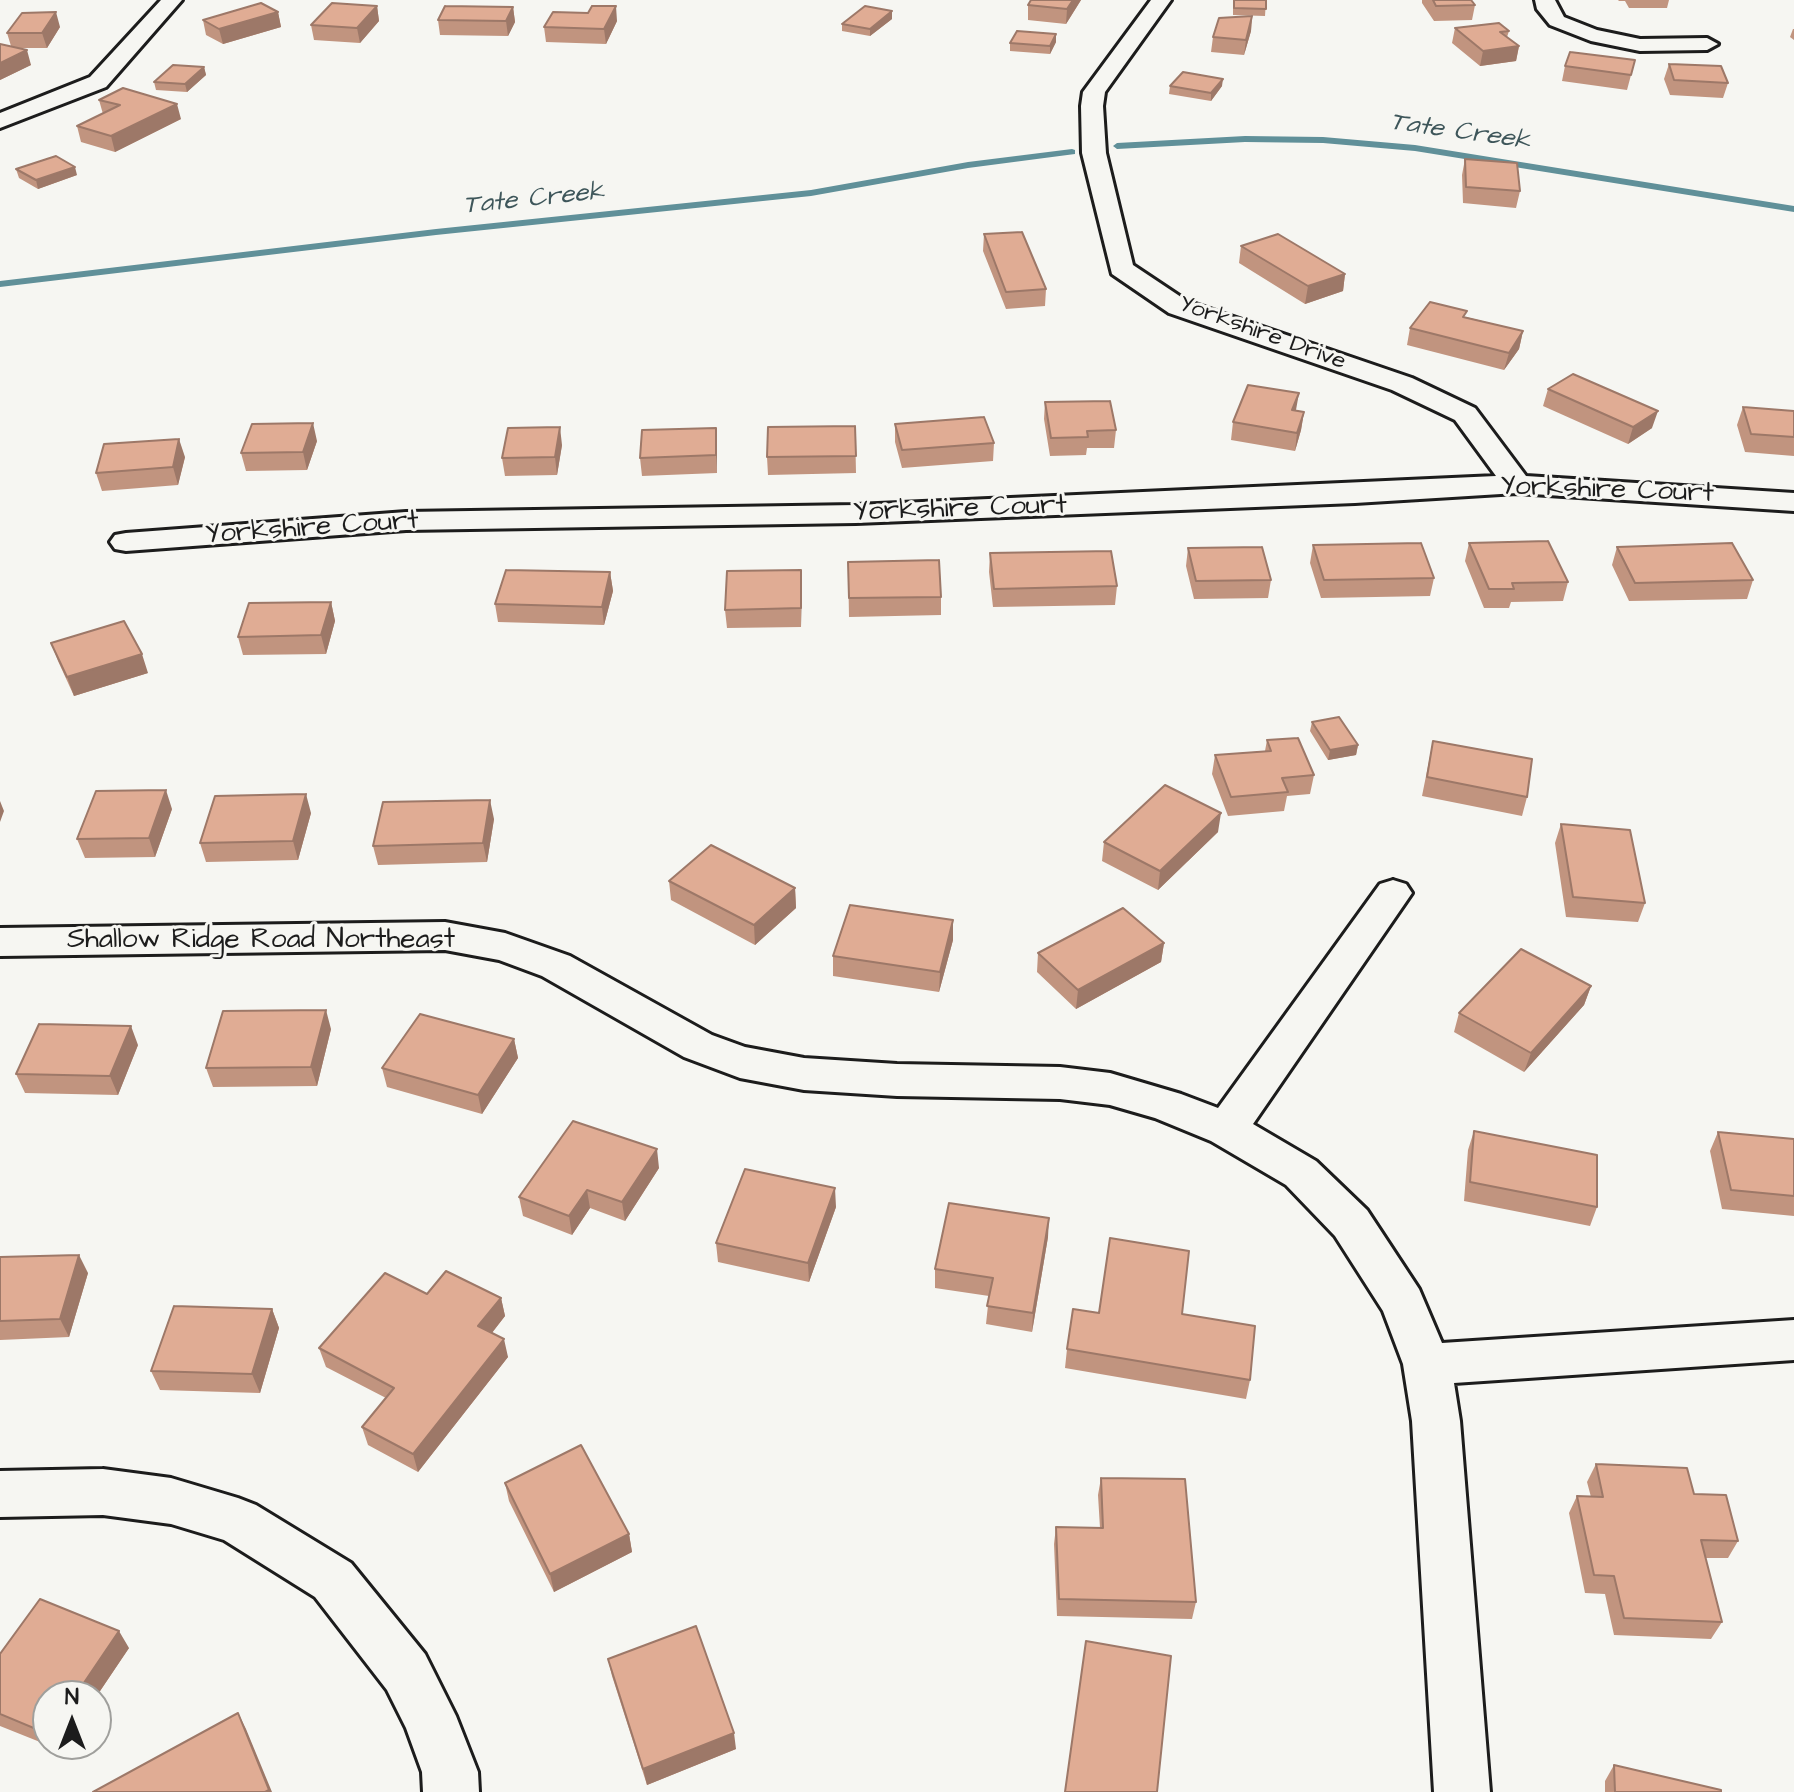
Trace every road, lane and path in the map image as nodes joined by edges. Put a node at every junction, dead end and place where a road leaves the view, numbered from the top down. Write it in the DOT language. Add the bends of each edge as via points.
graph roads {
  1 [pos="172,0"];
  2 [pos="1161,0"];
  3 [pos="1545,0"];
  4 [pos="1707,44"];
  5 [pos="0,121"];
  6 [pos="1517,484"];
  7 [pos="1794,502"];
  8 [pos="126,542"];
  9 [pos="1393,893"];
  10 [pos="0,942"];
  11 [pos="1226,1129"];
  12 [pos="1794,1340"];
  13 [pos="1427,1364"];
  14 [pos="0,1494"];
  15 [pos="451,1792"];
  16 [pos="1462,1792"];
  1 -- 5 [label="street" via="98,82"];
  2 -- 6 [label="street, Yorkshire Drive" via="1094,92 1094,153 1121,269 1178,307 1402,384 1465,414"];
  3 -- 4 [label="street" via="1557,21 1591,35 1640,45"];
  6 -- 7 [label="street, Yorkshire Court"];
  6 -- 8 [label="street, Yorkshire Court" via="856,514 406,521"];
  9 -- 11 [label="street"];
  10 -- 11 [label="street, Shallow Ridge Road Northeast" via="445,936 505,947 556,966 698,1046 740,1062 804,1074 1110,1089"];
  11 -- 13 [label="street, Shallow Ridge Road Northeast" via="1301,1173 1351,1223 1403,1303"];
  12 -- 13 [label="street"];
  13 -- 16 [label="street, Shallow Ridge Road Northeast" via="1436,1421"];
  14 -- 15 [label="street" via="103,1492 171,1501 238,1521 333,1580 406,1672 429,1716 450,1772"];
}
